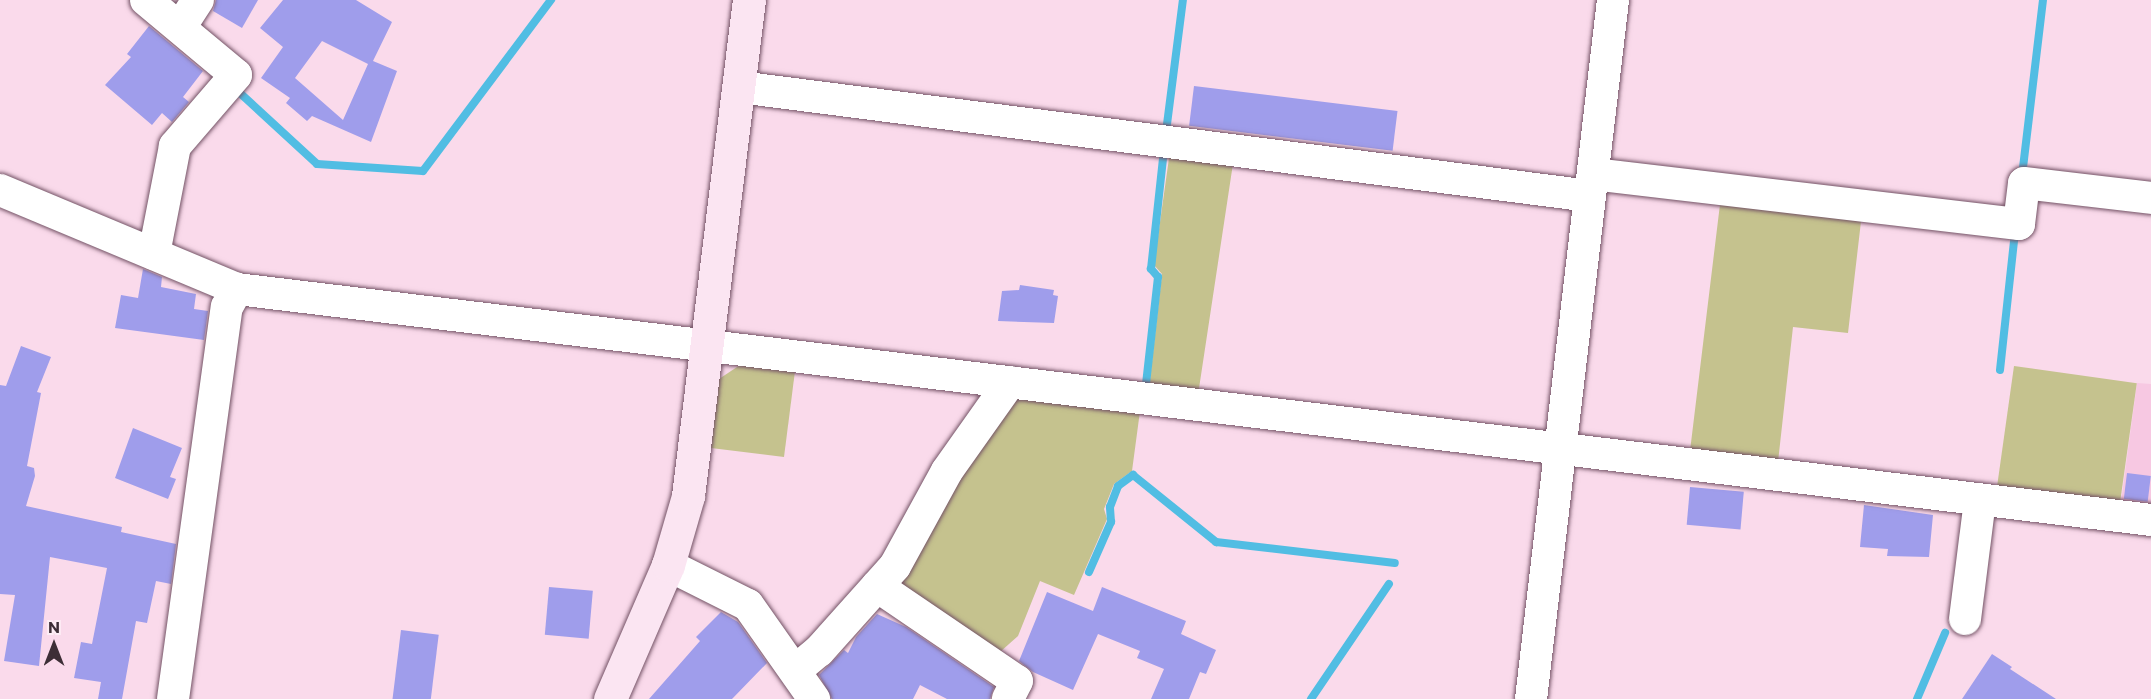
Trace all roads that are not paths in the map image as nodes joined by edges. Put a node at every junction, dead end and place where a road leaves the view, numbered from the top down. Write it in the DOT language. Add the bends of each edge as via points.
graph roads {
  1 [pos="146,0"];
  2 [pos="198,0"];
  3 [pos="749,0"];
  4 [pos="1613,0"];
  5 [pos="181,26"];
  6 [pos="739,87"];
  7 [pos="1591,185"];
  8 [pos="0,190"];
  9 [pos="2151,198"];
  10 [pos="154,254"];
  11 [pos="237,289"];
  12 [pos="709,346"];
  13 [pos="1010,382"];
  14 [pos="1560,448"];
  15 [pos="1980,500"];
  16 [pos="2151,520"];
  17 [pos="668,565"];
  18 [pos="878,586"];
  19 [pos="1965,619"];
  20 [pos="796,670"];
  21 [pos="173,699"];
  22 [pos="610,699"];
  23 [pos="814,699"];
  24 [pos="1008,699"];
  25 [pos="1531,699"];
  1 -- 5 [label="street"];
  2 -- 5 [label="street"];
  3 -- 6 [label="street"];
  4 -- 7 [label="street"];
  5 -- 10 [label="street" via="236,75 175,146"];
  6 -- 7 [label="street"];
  6 -- 12 [label="street"];
  7 -- 9 [label="street" via="2019,224 2024,183"];
  7 -- 14 [label="street"];
  8 -- 10 [label="street"];
  10 -- 11 [label="street"];
  11 -- 12 [label="street"];
  11 -- 21 [label="street" via="226,307"];
  12 -- 13 [label="street"];
  12 -- 17 [label="street" via="688,496"];
  13 -- 14 [label="street"];
  13 -- 18 [label="street" via="947,471 895,566"];
  14 -- 15 [label="street"];
  14 -- 25 [label="street"];
  15 -- 16 [label="street"];
  15 -- 19 [label="street"];
  17 -- 20 [label="street" via="748,605"];
  17 -- 22 [label="street"];
  18 -- 20 [label="street" via="819,651"];
  18 -- 24 [label="street" via="1017,681"];
  20 -- 23 [label="street"];
}
